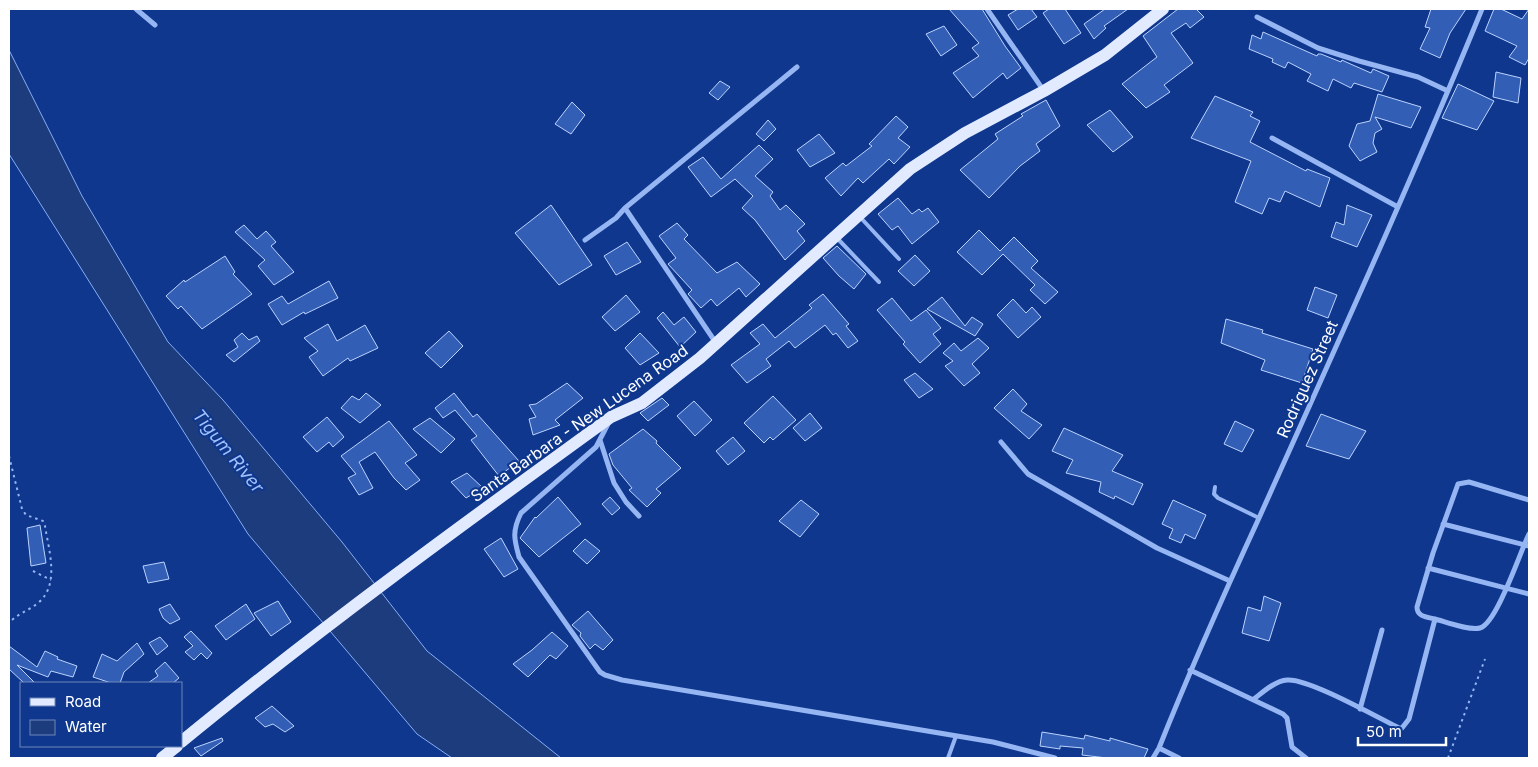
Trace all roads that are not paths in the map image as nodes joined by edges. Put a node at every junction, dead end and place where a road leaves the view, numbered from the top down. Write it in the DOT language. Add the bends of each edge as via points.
graph roads {
  1 [pos="136,9"];
  2 [pos="986,9"];
  3 [pos="1163,9"];
  4 [pos="1482,9"];
  5 [pos="1257,17"];
  6 [pos="154,25"];
  7 [pos="797,68"];
  8 [pos="1044,91"];
  9 [pos="1448,91"];
  10 [pos="1272,138"];
  11 [pos="1398,206"];
  12 [pos="625,208"];
  13 [pos="859,215"];
  14 [pos="836,236"];
  15 [pos="585,240"];
  16 [pos="898,260"];
  17 [pos="879,282"];
  18 [pos="717,344"];
  19 [pos="611,417"];
  20 [pos="600,440"];
  21 [pos="1001,442"];
  22 [pos="1216,486"];
  23 [pos="1529,500"];
  24 [pos="639,516"];
  25 [pos="1258,518"];
  26 [pos="1443,524"];
  27 [pos="1529,534"];
  28 [pos="1527,545"];
  29 [pos="1428,568"];
  30 [pos="1230,581"];
  31 [pos="1507,587"];
  32 [pos="1529,594"];
  33 [pos="1435,619"];
  34 [pos="1382,630"];
  35 [pos="1190,670"];
  36 [pos="1254,699"];
  37 [pos="1360,709"];
  38 [pos="956,736"];
  39 [pos="182,741"];
  40 [pos="176,747"];
  41 [pos="1159,748"];
  42 [pos="162,758"];
  43 [pos="948,758"];
  44 [pos="1056,758"];
  45 [pos="1153,758"];
  46 [pos="1179,758"];
  47 [pos="1306,758"];
  1 -- 6 [label="street"];
  2 -- 8 [label="street"];
  3 -- 8 [label="main road, Santa Barbara - New Lucena Road" via="1105,55"];
  4 -- 9 [label="street, Rodriguez Street"];
  5 -- 9 [label="street" via="1318,48 1418,77"];
  7 -- 12 [label="street"];
  8 -- 13 [label="main road, Santa Barbara - New Lucena Road" via="965,133 910,169"];
  9 -- 11 [label="street, Rodriguez Street"];
  10 -- 11 [label="street"];
  11 -- 25 [label="street, Rodriguez Street"];
  12 -- 15 [label="street"];
  12 -- 18 [label="street"];
  13 -- 14 [label="main road, Santa Barbara - New Lucena Road"];
  13 -- 16 [label="lane"];
  14 -- 17 [label="lane"];
  14 -- 18 [label="main road, Santa Barbara - New Lucena Road"];
  18 -- 19 [label="main road, Santa Barbara - New Lucena Road" via="642,403"];
  19 -- 20 [label="street"];
  19 -- 39 [label="main road, Santa Barbara - New Lucena Road" via="321,631"];
  20 -- 24 [label="street" via="614,483"];
  20 -- 38 [label="street" via="521,513 514,526 519,557 600,672 622,680"];
  21 -- 30 [label="street" via="1028,474 1157,548"];
  22 -- 25 [label="lane" via="1214,494 1218,498"];
  23 -- 26 [label="street" via="1460,482"];
  25 -- 30 [label="street, Rodriguez Street"];
  26 -- 28 [label="street"];
  26 -- 29 [label="street"];
  27 -- 28 [label="street"];
  28 -- 31 [label="street"];
  29 -- 31 [label="street"];
  29 -- 33 [label="street" via="1417,611"];
  30 -- 35 [label="street, Rodriguez Street"];
  31 -- 32 [label="street"];
  31 -- 33 [label="street" via="1489,622 1482,628"];
  33 -- 37 [label="street" via="1407,724 1399,728"];
  34 -- 37 [label="street"];
  35 -- 36 [label="street"];
  35 -- 41 [label="street, Rodriguez Street"];
  36 -- 37 [label="street" via="1284,680 1296,680"];
  36 -- 47 [label="street" via="1287,718 1292,747"];
  38 -- 43 [label="lane"];
  38 -- 44 [label="street"];
  40 -- 42 [label="main road"];
  41 -- 45 [label="street, Rodriguez Street"];
  41 -- 46 [label="street"];
}
